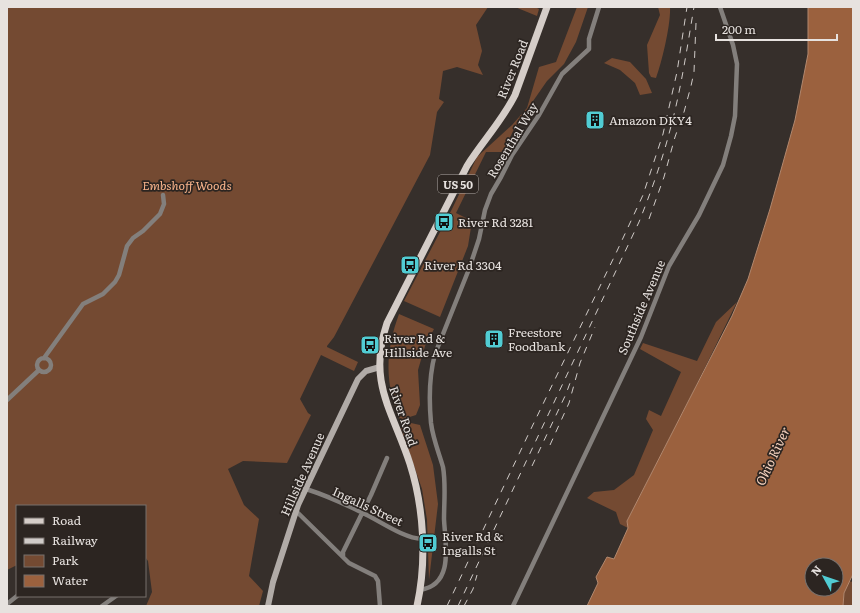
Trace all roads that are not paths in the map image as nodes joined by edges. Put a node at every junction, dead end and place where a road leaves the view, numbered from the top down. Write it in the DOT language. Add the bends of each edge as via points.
graph roads {
  1 [pos="547,7"];
  2 [pos="599,7"];
  3 [pos="720,7"];
  4 [pos="163,195"];
  5 [pos="44,358"];
  6 [pos="380,367"];
  7 [pos="39,370"];
  8 [pos="7,400"];
  9 [pos="387,458"];
  10 [pos="306,489"];
  11 [pos="296,511"];
  12 [pos="362,513"];
  13 [pos="422,539"];
  14 [pos="343,556"];
  15 [pos="420,590"];
  16 [pos="16,597"];
  17 [pos="115,597"];
  18 [pos="7,604"];
  19 [pos="102,606"];
  20 [pos="268,606"];
  21 [pos="380,606"];
  22 [pos="417,606"];
  23 [pos="514,606"];
  1 -- 6 [label="main road, River Road / US 50" via="515,95 467,166 387,323"];
  2 -- 15 [label="street, Rosenthal Way" via="589,49 562,74 491,194 470,269 435,354 431,369 431,421 445,484 447,552 446,564 438,582 432,587"];
  3 -- 23 [label="street, Southside Avenue" via="737,64 735,116 724,164 699,215 669,266 641,338"];
  4 -- 5 [label="street" via="164,204 160,214 127,246 116,282 103,294 83,304"];
  5 -- 7 [label="street" via="38,362"];
  5 -- 7 [label="street" via="50,361 51,368 46,372"];
  6 -- 10 [label="street, Hillside Avenue" via="366,371 358,380"];
  6 -- 13 [label="main road, River Road / US 50" via="386,402 415,482"];
  7 -- 8 [label="street"];
  9 -- 12 [label="street"];
  10 -- 11 [label="street, Hillside Avenue"];
  10 -- 12 [label="street, Ingalls Street"];
  11 -- 14 [label="street"];
  11 -- 20 [label="street, Hillside Avenue"];
  12 -- 13 [label="street, Ingalls Street" via="410,536"];
  12 -- 14 [label="street"];
  13 -- 15 [label="main road, River Road / US 50"];
  14 -- 21 [label="street" via="354,566 376,578"];
  15 -- 22 [label="main road, River Road / US 50"];
  16 -- 18 [label="street"];
  17 -- 19 [label="street"];
}
